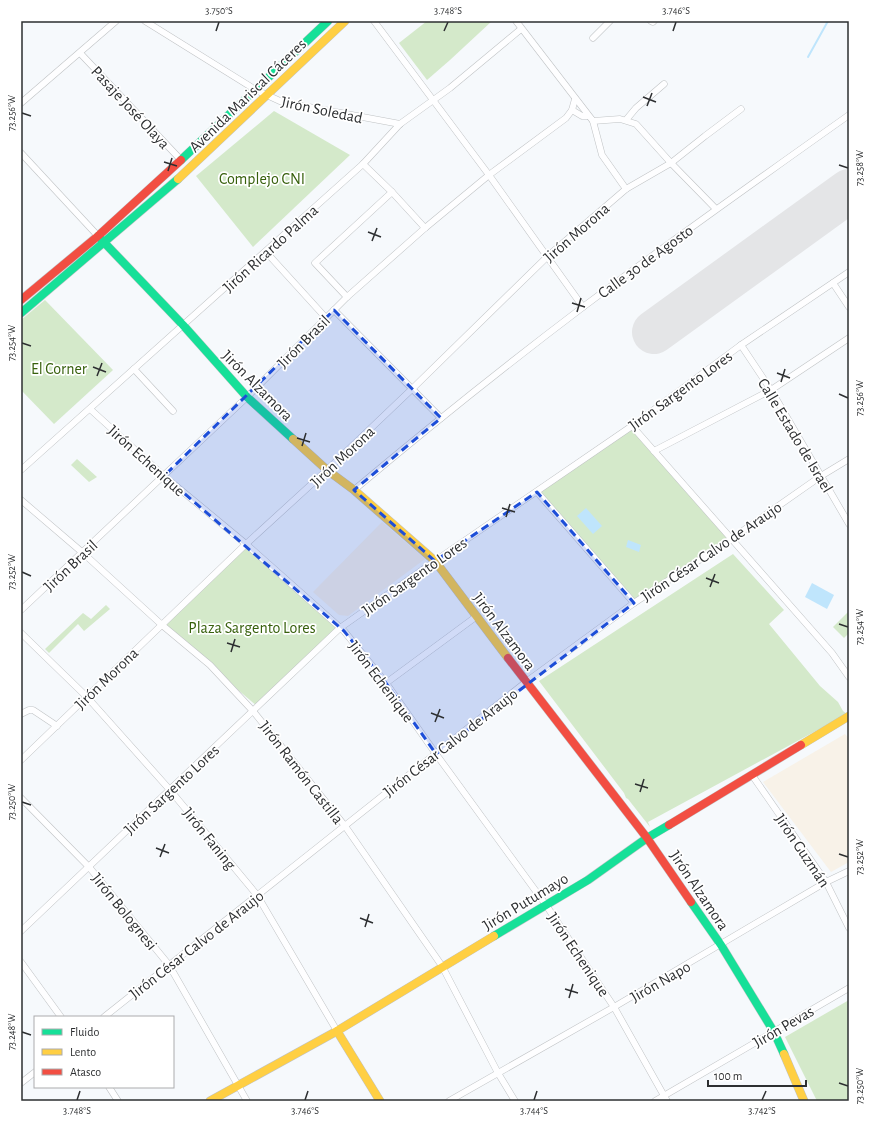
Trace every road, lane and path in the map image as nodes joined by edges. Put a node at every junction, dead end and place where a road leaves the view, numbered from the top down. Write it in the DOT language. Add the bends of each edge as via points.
graph roads {
  1 [pos="116,21"];
  2 [pos="145,21"];
  3 [pos="328,21"];
  4 [pos="345,21"];
  5 [pos="374,21"];
  6 [pos="516,21"];
  7 [pos="610,21"];
  8 [pos="521,29"];
  9 [pos="593,38"];
  10 [pos="80,53"];
  11 [pos="664,84"];
  12 [pos="256,90"];
  13 [pos="267,95"];
  14 [pos="575,99"];
  15 [pos="432,100"];
  16 [pos="21,103"];
  17 [pos="740,109"];
  18 [pos="572,110"];
  19 [pos="849,115"];
  20 [pos="591,119"];
  21 [pos="626,120"];
  22 [pos="400,124"];
  23 [pos="21,153"];
  24 [pos="181,160"];
  25 [pos="671,163"];
  26 [pos="363,164"];
  27 [pos="490,175"];
  28 [pos="626,189"];
  29 [pos="392,192"];
  30 [pos="716,208"];
  31 [pos="425,228"];
  32 [pos="98,236"];
  33 [pos="104,243"];
  34 [pos="266,252"];
  35 [pos="548,256"];
  36 [pos="849,272"];
  37 [pos="833,283"];
  38 [pos="347,297"];
  39 [pos="21,300"];
  40 [pos="583,307"];
  41 [pos="849,307"];
  42 [pos="334,310"];
  43 [pos="21,313"];
  44 [pos="326,318"];
  45 [pos="183,325"];
  46 [pos="849,338"];
  47 [pos="741,345"];
  48 [pos="134,369"];
  49 [pos="412,389"];
  50 [pos="770,390"];
  51 [pos="247,397"];
  52 [pos="90,409"];
  53 [pos="173,410"];
  54 [pos="440,418"];
  55 [pos="632,426"];
  56 [pos="654,451"];
  57 [pos="849,459"];
  58 [pos="21,470"];
  59 [pos="327,470"];
  60 [pos="164,476"];
  61 [pos="821,476"];
  62 [pos="354,490"];
  63 [pos="537,492"];
  64 [pos="21,500"];
  65 [pos="849,524"];
  66 [pos="731,539"];
  67 [pos="246,544"];
  68 [pos="83,553"];
  69 [pos="435,561"];
  70 [pos="634,603"];
  71 [pos="21,610"];
  72 [pos="477,616"];
  73 [pos="162,625"];
  74 [pos="340,628"];
  75 [pos="21,633"];
  76 [pos="849,677"];
  77 [pos="526,682"];
  78 [pos="386,683"];
  79 [pos="87,697"];
  80 [pos="253,710"];
  81 [pos="21,714"];
  82 [pos="849,716"];
  83 [pos="56,726"];
  84 [pos="436,754"];
  85 [pos="21,760"];
  86 [pos="752,775"];
  87 [pos="170,790"];
  88 [pos="21,798"];
  89 [pos="344,826"];
  90 [pos="647,838"];
  91 [pos="88,867"];
  92 [pos="849,871"];
  93 [pos="826,882"];
  94 [pos="257,896"];
  95 [pos="546,905"];
  96 [pos="849,928"];
  97 [pos="21,931"];
  98 [pos="721,945"];
  99 [pos="21,962"];
  100 [pos="169,965"];
  101 [pos="442,966"];
  102 [pos="849,988"];
  103 [pos="614,1007"];
  104 [pos="60,1016"];
  105 [pos="105,1016"];
  106 [pos="337,1031"];
  107 [pos="774,1032"];
  108 [pos="34,1073"];
  109 [pos="498,1073"];
  110 [pos="21,1083"];
  111 [pos="238,1085"];
  112 [pos="110,1088"];
  113 [pos="665,1099"];
  114 [pos="118,1101"];
  115 [pos="210,1101"];
  116 [pos="247,1101"];
  117 [pos="380,1101"];
  118 [pos="449,1101"];
  119 [pos="515,1101"];
  120 [pos="655,1101"];
  121 [pos="804,1101"];
  1 -- 10 [label="street"];
  2 -- 12 [label="street, Jirón Soledad"];
  3 -- 12 [label="street, Avenida Mariscal Cáceres"];
  4 -- 13 [label="street, Avenida Mariscal Cáceres"];
  5 -- 15 [label="street"];
  6 -- 8 [label="street"];
  7 -- 9 [label="street"];
  8 -- 14 [label="street"];
  8 -- 15 [label="street, Jirón Ricardo Palma"];
  10 -- 16 [label="street"];
  10 -- 24 [label="street, Pasaje José Olaya"];
  11 -- 21 [label="street"];
  12 -- 13 [label="street, Jirón Soledad"];
  12 -- 24 [label="street, Avenida Mariscal Cáceres"];
  13 -- 22 [label="street, Jirón Soledad" via="282,102"];
  13 -- 33 [label="street, Avenida Mariscal Cáceres" via="190,169"];
  14 -- 18 [label="street, Jirón Brasil"];
  14 -- 20 [label="street"];
  15 -- 22 [label="street, Jirón Ricardo Palma"];
  15 -- 27 [label="street"];
  17 -- 25 [label="street, Jirón Morona"];
  18 -- 20 [label="street"];
  18 -- 27 [label="street, Jirón Brasil" via="566,118"];
  19 -- 30 [label="street, Calle 30 de Agosto"];
  20 -- 21 [label="street"];
  20 -- 28 [label="street" via="602,155"];
  21 -- 25 [label="street" via="636,124"];
  22 -- 26 [label="street, Jirón Ricardo Palma"];
  23 -- 32 [label="street"];
  24 -- 32 [label="street, Avenida Mariscal Cáceres"];
  25 -- 28 [label="street, Jirón Morona"];
  25 -- 30 [label="street"];
  26 -- 29 [label="street"];
  26 -- 34 [label="street, Jirón Ricardo Palma"];
  27 -- 31 [label="street, Jirón Brasil"];
  27 -- 35 [label="street"];
  28 -- 35 [label="street, Jirón Morona"];
  29 -- 31 [label="street"];
  29 -- 38 [label="street" via="315,263"];
  30 -- 40 [label="street, Calle 30 de Agosto"];
  31 -- 38 [label="street, Jirón Brasil"];
  32 -- 33 [label="street, Jirón Alzamora"];
  32 -- 39 [label="street, Avenida Mariscal Cáceres"];
  33 -- 43 [label="street, Avenida Mariscal Cáceres"];
  33 -- 45 [label="street, Jirón Alzamora"];
  34 -- 44 [label="street"];
  34 -- 45 [label="street, Jirón Ricardo Palma"];
  35 -- 40 [label="street"];
  35 -- 49 [label="street, Jirón Morona"];
  36 -- 37 [label="street, Jirón Sargento Lores"];
  37 -- 41 [label="street"];
  37 -- 47 [label="street, Jirón Sargento Lores"];
  38 -- 42 [label="street, Jirón Brasil"];
  40 -- 54 [label="street, Calle 30 de Agosto"];
  42 -- 44 [label="street, Jirón Brasil"];
  42 -- 49 [label="street"];
  44 -- 51 [label="street, Jirón Brasil"];
  45 -- 48 [label="street, Jirón Ricardo Palma"];
  45 -- 51 [label="street, Jirón Alzamora"];
  46 -- 50 [label="street"];
  47 -- 50 [label="street, Calle Estado de Israel"];
  47 -- 55 [label="street, Jirón Sargento Lores"];
  48 -- 52 [label="street, Jirón Ricardo Palma"];
  48 -- 53 [label="street"];
  49 -- 54 [label="street"];
  49 -- 59 [label="street, Jirón Morona"];
  50 -- 56 [label="street"];
  50 -- 61 [label="street, Calle Estado de Israel"];
  51 -- 59 [label="street, Jirón Alzamora"];
  51 -- 60 [label="street, Jirón Brasil"];
  52 -- 58 [label="street, Jirón Ricardo Palma"];
  52 -- 60 [label="street, Jirón Echenique"];
  54 -- 62 [label="street, Calle 30 de Agosto"];
  55 -- 56 [label="street"];
  55 -- 63 [label="street, Jirón Sargento Lores"];
  56 -- 66 [label="street"];
  57 -- 61 [label="street, Jirón César Calvo de Araujo"];
  59 -- 62 [label="street, Jirón Alzamora"];
  59 -- 67 [label="street, Jirón Morona"];
  60 -- 67 [label="street, Jirón Echenique"];
  60 -- 68 [label="street, Jirón Brasil"];
  61 -- 65 [label="street, Calle Estado de Israel"];
  61 -- 66 [label="street, Jirón César Calvo de Araujo"];
  62 -- 69 [label="street, Jirón Alzamora"];
  63 -- 69 [label="street, Jirón Sargento Lores"];
  63 -- 70 [label="street"];
  64 -- 68 [label="street, Jirón Ramón Castilla"];
  66 -- 70 [label="street, Jirón César Calvo de Araujo"];
  66 -- 76 [label="street" via="832,653"];
  67 -- 73 [label="street, Jirón Morona"];
  67 -- 74 [label="street, Jirón Echenique"];
  68 -- 71 [label="street, Jirón Brasil"];
  68 -- 73 [label="street, Jirón Ramón Castilla"];
  69 -- 72 [label="street, Jirón Alzamora"];
  69 -- 74 [label="street, Jirón Sargento Lores"];
  70 -- 77 [label="street, Jirón César Calvo de Araujo"];
  72 -- 77 [label="street, Jirón Alzamora"];
  72 -- 78 [label="street"];
  73 -- 79 [label="street, Jirón Morona"];
  73 -- 80 [label="street, Jirón Ramón Castilla" via="210,666"];
  74 -- 78 [label="street, Jirón Echenique"];
  74 -- 80 [label="street, Jirón Sargento Lores"];
  75 -- 79 [label="street, Jirón Faning"];
  77 -- 84 [label="street, Jirón César Calvo de Araujo"];
  77 -- 90 [label="street, Jirón Alzamora"];
  78 -- 84 [label="street, Jirón Echenique"];
  79 -- 83 [label="street, Jirón Morona"];
  79 -- 87 [label="street, Jirón Faning"];
  80 -- 87 [label="street, Jirón Sargento Lores"];
  80 -- 89 [label="street, Jirón Ramón Castilla"];
  81 -- 83 [label="street" via="33,710"];
  82 -- 86 [label="street, Jirón Putumayo"];
  83 -- 85 [label="street, Jirón Morona"];
  84 -- 89 [label="street, Jirón César Calvo de Araujo"];
  84 -- 95 [label="street, Jirón Echenique"];
  86 -- 90 [label="street, Jirón Putumayo"];
  86 -- 93 [label="street, Jirón Guzmán"];
  87 -- 91 [label="street, Jirón Sargento Lores"];
  87 -- 94 [label="street, Jirón Faning"];
  88 -- 91 [label="street, Jirón Bolognesi"];
  89 -- 94 [label="street, Jirón César Calvo de Araujo"];
  89 -- 101 [label="street, Jirón Ramón Castilla"];
  90 -- 95 [label="street, Jirón Putumayo" via="625,855"];
  90 -- 98 [label="street, Jirón Alzamora"];
  91 -- 97 [label="street, Jirón Sargento Lores"];
  91 -- 100 [label="street, Jirón Bolognesi"];
  92 -- 93 [label="street, Jirón Napo"];
  93 -- 96 [label="street, Jirón Guzmán"];
  93 -- 98 [label="street, Jirón Napo"];
  94 -- 100 [label="street, Jirón César Calvo de Araujo"];
  94 -- 106 [label="street, Jirón Faning"];
  95 -- 101 [label="street, Jirón Putumayo"];
  95 -- 103 [label="street, Jirón Echenique"];
  98 -- 103 [label="street, Jirón Napo"];
  98 -- 107 [label="street, Jirón Alzamora"];
  99 -- 104 [label="street"];
  100 -- 105 [label="street, Jirón César Calvo de Araujo"];
  100 -- 111 [label="street, Jirón Bolognesi"];
  101 -- 106 [label="street, Jirón Putumayo"];
  101 -- 109 [label="street, Jirón Ramón Castilla"];
  102 -- 107 [label="street, Jirón Pevas"];
  103 -- 109 [label="street, Jirón Napo"];
  103 -- 113 [label="street, Jirón Echenique"];
  106 -- 111 [label="street, Jirón Putumayo"];
  106 -- 117 [label="street"];
  107 -- 113 [label="street, Jirón Pevas"];
  107 -- 121 [label="street, Jirón Alzamora"];
  108 -- 110 [label="street"];
  109 -- 118 [label="street, Jirón Napo"];
  109 -- 119 [label="street, Jirón Ramón Castilla"];
  111 -- 115 [label="street, Jirón Putumayo"];
  111 -- 116 [label="street, Jirón Bolognesi"];
  112 -- 114 [label="street"];
  113 -- 120 [label="street, Jirón Pevas"];
}
